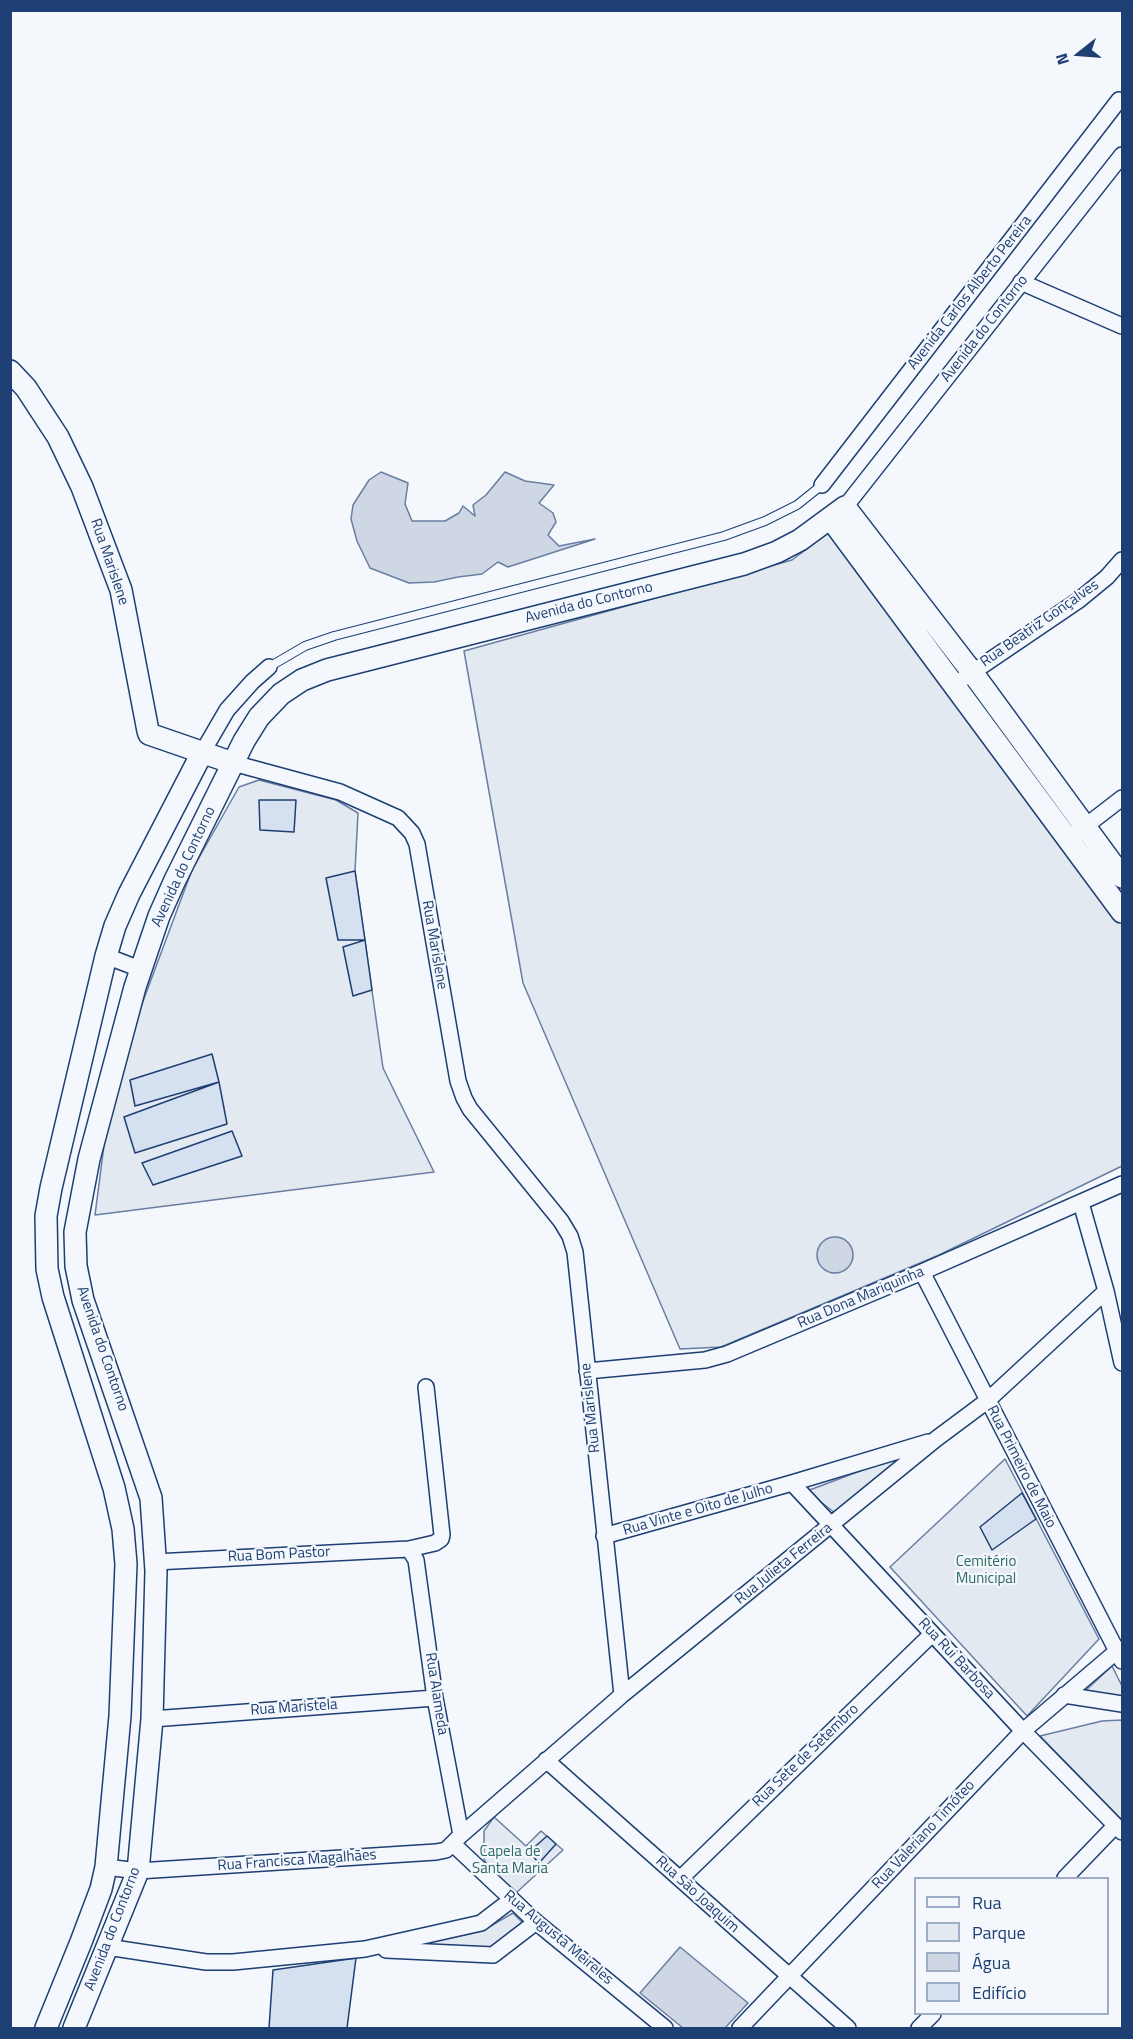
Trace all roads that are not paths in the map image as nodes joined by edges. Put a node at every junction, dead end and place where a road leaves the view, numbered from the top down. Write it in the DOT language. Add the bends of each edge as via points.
graph roads {
  1 [pos="1119,100"];
  2 [pos="1122,155"];
  3 [pos="1021,282"];
  4 [pos="1122,326"];
  5 [pos="10,371"];
  6 [pos="822,485"];
  7 [pos="838,513"];
  8 [pos="1122,560"];
  9 [pos="268,667"];
  10 [pos="972,672"];
  11 [pos="955,685"];
  12 [pos="202,753"];
  13 [pos="233,763"];
  14 [pos="1122,798"];
  15 [pos="1077,832"];
  16 [pos="1122,878"];
  17 [pos="1122,912"];
  18 [pos="106,956"];
  19 [pos="140,969"];
  20 [pos="1122,1184"];
  21 [pos="1081,1203"];
  22 [pos="922,1272"];
  23 [pos="1106,1291"];
  24 [pos="1122,1363"];
  25 [pos="587,1371"];
  26 [pos="426,1387"];
  27 [pos="987,1401"];
  28 [pos="936,1439"];
  29 [pos="792,1483"];
  30 [pos="833,1525"];
  31 [pos="604,1536"];
  32 [pos="406,1549"];
  33 [pos="155,1562"];
  34 [pos="932,1634"];
  35 [pos="1121,1654"];
  36 [pos="622,1695"];
  37 [pos="1064,1695"];
  38 [pos="435,1698"];
  39 [pos="1122,1704"];
  40 [pos="152,1719"];
  41 [pos="1023,1731"];
  42 [pos="546,1760"];
  43 [pos="1119,1829"];
  44 [pos="457,1840"];
  45 [pos="106,1867"];
  46 [pos="138,1871"];
  47 [pos="1066,1877"];
  48 [pos="680,1879"];
  49 [pos="511,1900"];
  50 [pos="536,1922"];
  51 [pos="107,1947"];
  52 [pos="365,1949"];
  53 [pos="789,1977"];
  54 [pos="931,2015"];
  55 [pos="49,2022"];
  56 [pos="76,2028"];
  57 [pos="665,2028"];
  58 [pos="740,2028"];
  59 [pos="848,2028"];
  60 [pos="919,2028"];
  1 -- 6 [label="street, Avenida Carlos Alberto Pereira"];
  2 -- 3 [label="street, Avenida do Contorno"];
  3 -- 4 [label="street"];
  3 -- 7 [label="street, Avenida do Contorno"];
  5 -- 12 [label="street, Rua Marislene" via="58,437 82,487 121,590 149,734"];
  6 -- 9 [label="lane" via="797,505 724,536 334,636 297,650"];
  7 -- 10 [label="street"];
  7 -- 11 [label="street"];
  7 -- 13 [label="street, Avenida do Contorno" via="777,552 744,564 327,670 302,680 281,694 260,717"];
  8 -- 10 [label="street, Rua Beatriz Gonçalves" via="1080,600"];
  9 -- 12 [label="street" via="227,710"];
  10 -- 11 [label="street, Rua Beatriz Gonçalves"];
  10 -- 15 [label="street"];
  11 -- 15 [label="street"];
  12 -- 13 [label="street, Rua Marislene"];
  12 -- 18 [label="street" via="129,894"];
  13 -- 19 [label="street, Avenida do Contorno" via="175,880"];
  13 -- 25 [label="street, Rua Marislene" via="340,792 398,818 412,833 458,1081 470,1109 570,1236"];
  14 -- 15 [label="street"];
  15 -- 16 [label="street"];
  15 -- 17 [label="street"];
  18 -- 19 [label="street"];
  18 -- 45 [label="street" via="51,1188 45,1242 52,1297 114,1488 124,1541 124,1648"];
  19 -- 33 [label="street, Avenida do Contorno" via="89,1159 75,1232 83,1300 151,1498"];
  20 -- 21 [label="street, Rua Dona Mariquinha"];
  21 -- 22 [label="street, Rua Dona Mariquinha"];
  21 -- 23 [label="street"];
  22 -- 25 [label="street, Rua Dona Mariquinha" via="716,1358"];
  22 -- 27 [label="street, Rua Primeiro de Maio"];
  23 -- 24 [label="street"];
  23 -- 27 [label="street, Rua Julieta Ferreira"];
  25 -- 31 [label="street, Rua Marislene"];
  26 -- 32 [label="street, Rua Bom Pastor" via="442,1535 435,1543"];
  27 -- 28 [label="street, Rua Julieta Ferreira"];
  27 -- 35 [label="street, Rua Primeiro de Maio"];
  28 -- 29 [label="street, Rua Vinte e Oito de Julho"];
  28 -- 30 [label="street, Rua Julieta Ferreira"];
  29 -- 30 [label="street, Rua Rui Barbosa"];
  29 -- 31 [label="street, Rua Vinte e Oito de Julho"];
  30 -- 34 [label="street, Rua Rui Barbosa"];
  30 -- 36 [label="street, Rua Julieta Ferreira"];
  31 -- 36 [label="street, Rua Marislene"];
  32 -- 33 [label="street, Rua Bom Pastor"];
  32 -- 38 [label="street, Rua Alameda" via="416,1560"];
  33 -- 40 [label="street, Avenida do Contorno"];
  34 -- 41 [label="street, Rua Rui Barbosa"];
  34 -- 48 [label="street, Rua Sete de Setembro"];
  35 -- 37 [label="street, Rua Valeriano Timóteo"];
  36 -- 42 [label="street, Rua Julieta Ferreira"];
  37 -- 39 [label="street"];
  37 -- 41 [label="street, Rua Valeriano Timóteo"];
  38 -- 40 [label="street, Rua Maristela"];
  38 -- 44 [label="street, Rua Alameda"];
  40 -- 46 [label="street, Avenida do Contorno"];
  41 -- 43 [label="street, Rua Rui Barbosa"];
  41 -- 53 [label="street, Rua Valeriano Timóteo"];
  42 -- 44 [label="street, Rua Julieta Ferreira"];
  42 -- 48 [label="street, Rua São Joaquim"];
  43 -- 47 [label="street"];
  44 -- 46 [label="street, Rua Francisca Magalhães" via="446,1850 436,1852"];
  44 -- 49 [label="street, Rua Augusta Meireles"];
  45 -- 46 [label="street, Rua Francisca Magalhães"];
  45 -- 55 [label="street"];
  46 -- 51 [label="street, Avenida do Contorno"];
  48 -- 53 [label="street, Rua São Joaquim"];
  49 -- 50 [label="street, Rua Augusta Meireles"];
  49 -- 52 [label="street" via="481,1923"];
  50 -- 52 [label="street" via="497,1953 487,1956"];
  50 -- 57 [label="street, Rua Augusta Meireles"];
  51 -- 52 [label="street" via="206,1962"];
  51 -- 56 [label="street, Avenida do Contorno"];
  53 -- 58 [label="street, Rua Valeriano Timóteo"];
  53 -- 59 [label="street, Rua São Joaquim"];
  54 -- 60 [label="street"];
  55 -- 56 [label="street"];
}
